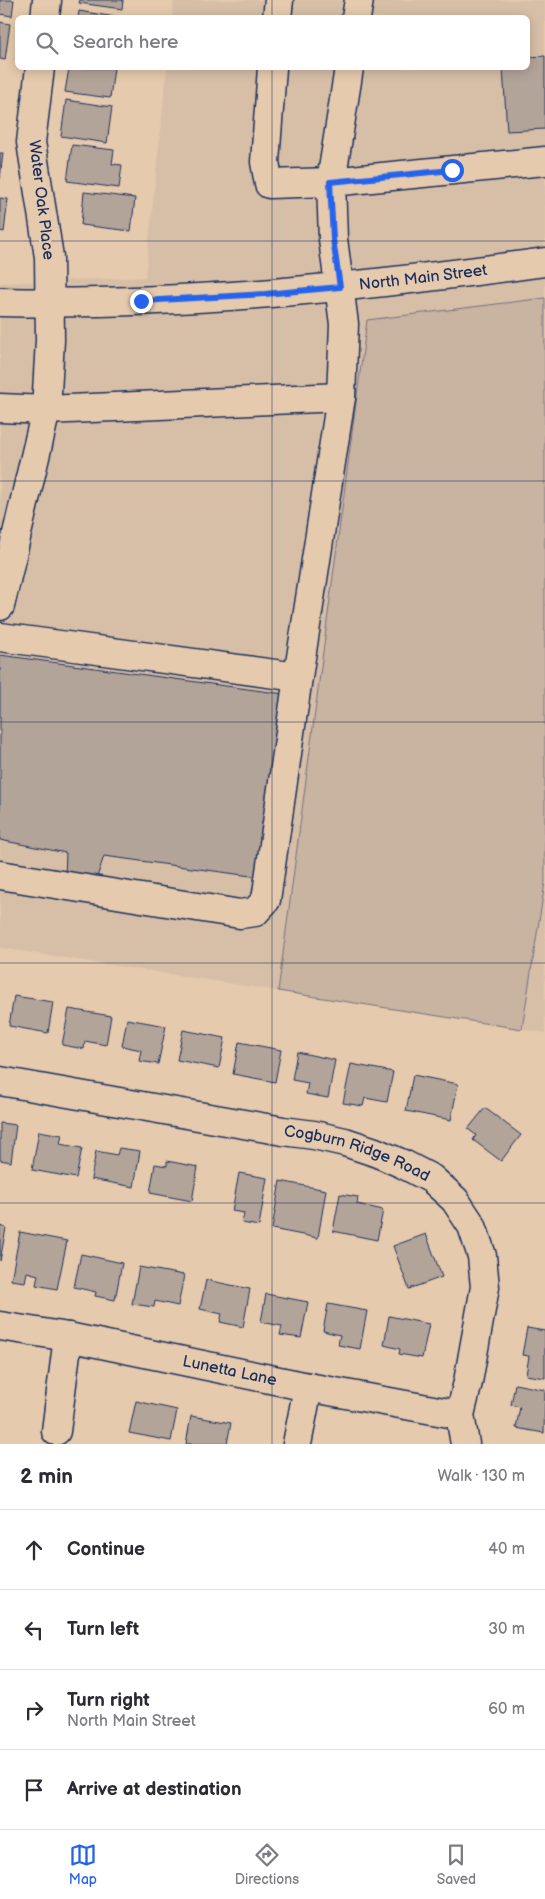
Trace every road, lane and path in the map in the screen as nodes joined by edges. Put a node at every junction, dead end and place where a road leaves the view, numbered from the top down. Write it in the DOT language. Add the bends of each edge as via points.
graph roads {
  1 [pos="47,0"];
  2 [pos="279,0"];
  3 [pos="359,0"];
  4 [pos="45,15"];
  5 [pos="278,15"];
  6 [pos="356,15"];
  7 [pos="40,70"];
  8 [pos="272,70"];
  9 [pos="348,70"];
  10 [pos="545,161"];
  11 [pos="330,182"];
  12 [pos="545,262"];
  13 [pos="340,287"];
  14 [pos="0,302"];
  15 [pos="50,303"];
  16 [pos="341,397"];
  17 [pos="0,408"];
  18 [pos="46,410"];
  19 [pos="0,606"];
  20 [pos="0,637"];
  21 [pos="298,677"];
  22 [pos="0,875"];
  23 [pos="0,1081"];
  24 [pos="0,1326"];
  25 [pos="68,1337"];
  26 [pos="308,1387"];
  27 [pos="460,1415"];
  28 [pos="56,1431"];
  29 [pos="297,1444"];
  30 [pos="465,1444"];
  1 -- 4 [label="street"];
  2 -- 5 [label="street"];
  3 -- 6 [label="street"];
  7 -- 15 [label="street, Water Oak Place" via="31,142 49,257"];
  8 -- 11 [label="street" via="265,162 269,184"];
  9 -- 11 [label="street"];
  10 -- 11 [label="street"];
  11 -- 13 [label="street"];
  12 -- 13 [label="street, North Main Street"];
  13 -- 15 [label="street, North Main Street" via="188,299"];
  13 -- 16 [label="street" via="344,324"];
  14 -- 15 [label="street, North Main Street"];
  15 -- 18 [label="street, Water Oak Place"];
  16 -- 18 [label="street"];
  16 -- 21 [label="street"];
  17 -- 18 [label="street"];
  18 -- 19 [label="street, Water Oak Place"];
  20 -- 21 [label="street"];
  21 -- 22 [label="street" via="266,900 255,912 240,914"];
  23 -- 27 [label="street, Cogburn Ridge Road" via="345,1142 375,1152 432,1179 455,1200 472,1226 482,1256 485,1287"];
  24 -- 25 [label="street, Lunetta Lane"];
  25 -- 26 [label="street, Lunetta Lane"];
  25 -- 28 [label="street"];
  26 -- 27 [label="street, Lunetta Lane"];
  26 -- 29 [label="street"];
  27 -- 30 [label="street, Cogburn Ridge Road"];
}
